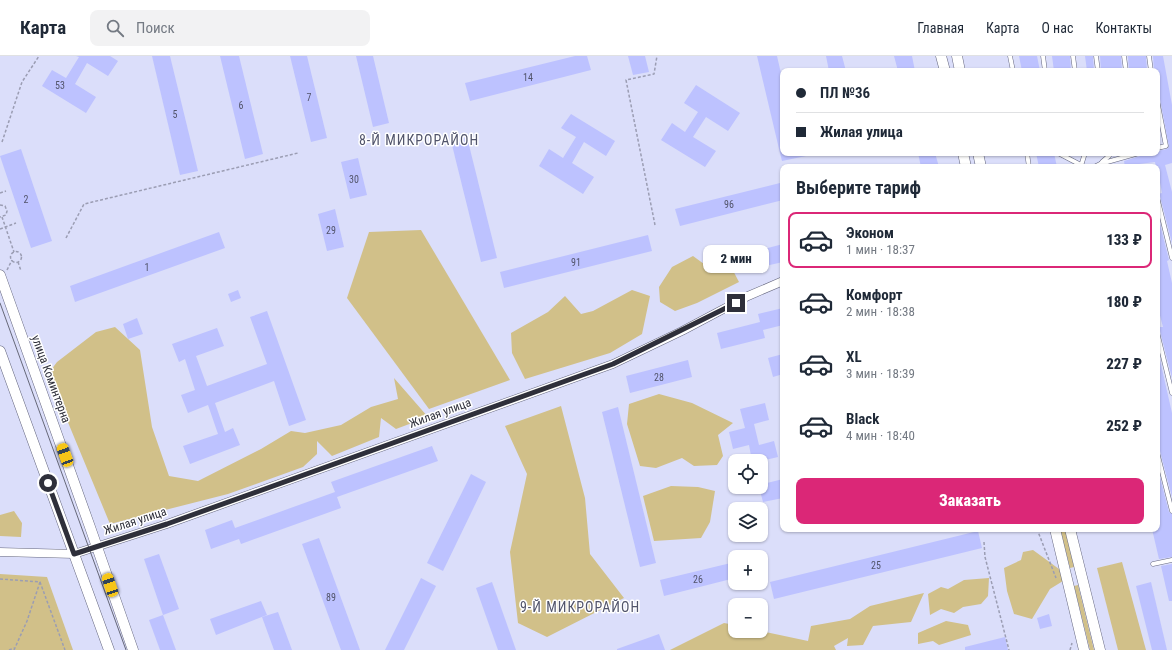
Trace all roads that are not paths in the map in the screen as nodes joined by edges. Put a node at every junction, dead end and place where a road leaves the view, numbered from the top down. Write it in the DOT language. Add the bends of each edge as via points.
graph roads {
  1 [pos="941,56"];
  2 [pos="957,56"];
  3 [pos="1010,56"];
  4 [pos="1043,56"];
  5 [pos="1074,56"];
  6 [pos="1096,56"];
  7 [pos="1124,56"];
  8 [pos="1149,56"];
  9 [pos="944,68"];
  10 [pos="959,68"];
  11 [pos="1012,68"];
  12 [pos="1045,68"];
  13 [pos="1075,68"];
  14 [pos="1098,68"];
  15 [pos="1126,68"];
  16 [pos="1151,68"];
  17 [pos="1160,115"];
  18 [pos="1160,147"];
  19 [pos="1063,156"];
  20 [pos="1109,156"];
  21 [pos="1128,156"];
  22 [pos="1077,164"];
  23 [pos="1100,164"];
  24 [pos="1160,209"];
  25 [pos="1172,258"];
  26 [pos="3,273"];
  27 [pos="780,282"];
  28 [pos="1160,344"];
  29 [pos="0,351"];
  30 [pos="1172,393"];
  31 [pos="1160,464"];
  32 [pos="1172,511"];
  33 [pos="1055,532"];
  34 [pos="1071,532"];
  35 [pos="97,546"];
  36 [pos="0,552"];
  37 [pos="74,554"];
  38 [pos="1172,560"];
  39 [pos="1153,564"];
  40 [pos="1081,575"];
  41 [pos="1062,579"];
  42 [pos="109,650"];
  43 [pos="133,650"];
  44 [pos="1084,650"];
  45 [pos="1100,650"];
  1 -- 9 [label="street"];
  2 -- 10 [label="street"];
  3 -- 11 [label="lane"];
  4 -- 12 [label="lane"];
  5 -- 13 [label="lane"];
  6 -- 14 [label="lane"];
  7 -- 15 [label="lane"];
  8 -- 16 [label="lane"];
  17 -- 18 [label="lane" via="1166,146"];
  19 -- 22 [label="lane"];
  20 -- 23 [label="lane"];
  21 -- 23 [label="lane"];
  24 -- 25 [label="lane"];
  26 -- 35 [label="street, улица Коминтерна"];
  27 -- 35 [label="street, Жилая улица" via="613,364 167,524"];
  28 -- 30 [label="lane"];
  29 -- 37 [label="street"];
  31 -- 32 [label="lane"];
  33 -- 41 [label="street"];
  34 -- 40 [label="street"];
  35 -- 37 [label="street, Жилая улица"];
  35 -- 43 [label="street, улица Коминтерна"];
  36 -- 37 [label="street"];
  37 -- 42 [label="street"];
  38 -- 39 [label="lane"];
  40 -- 41 [label="street"];
  40 -- 45 [label="street"];
  41 -- 44 [label="street"];
}
